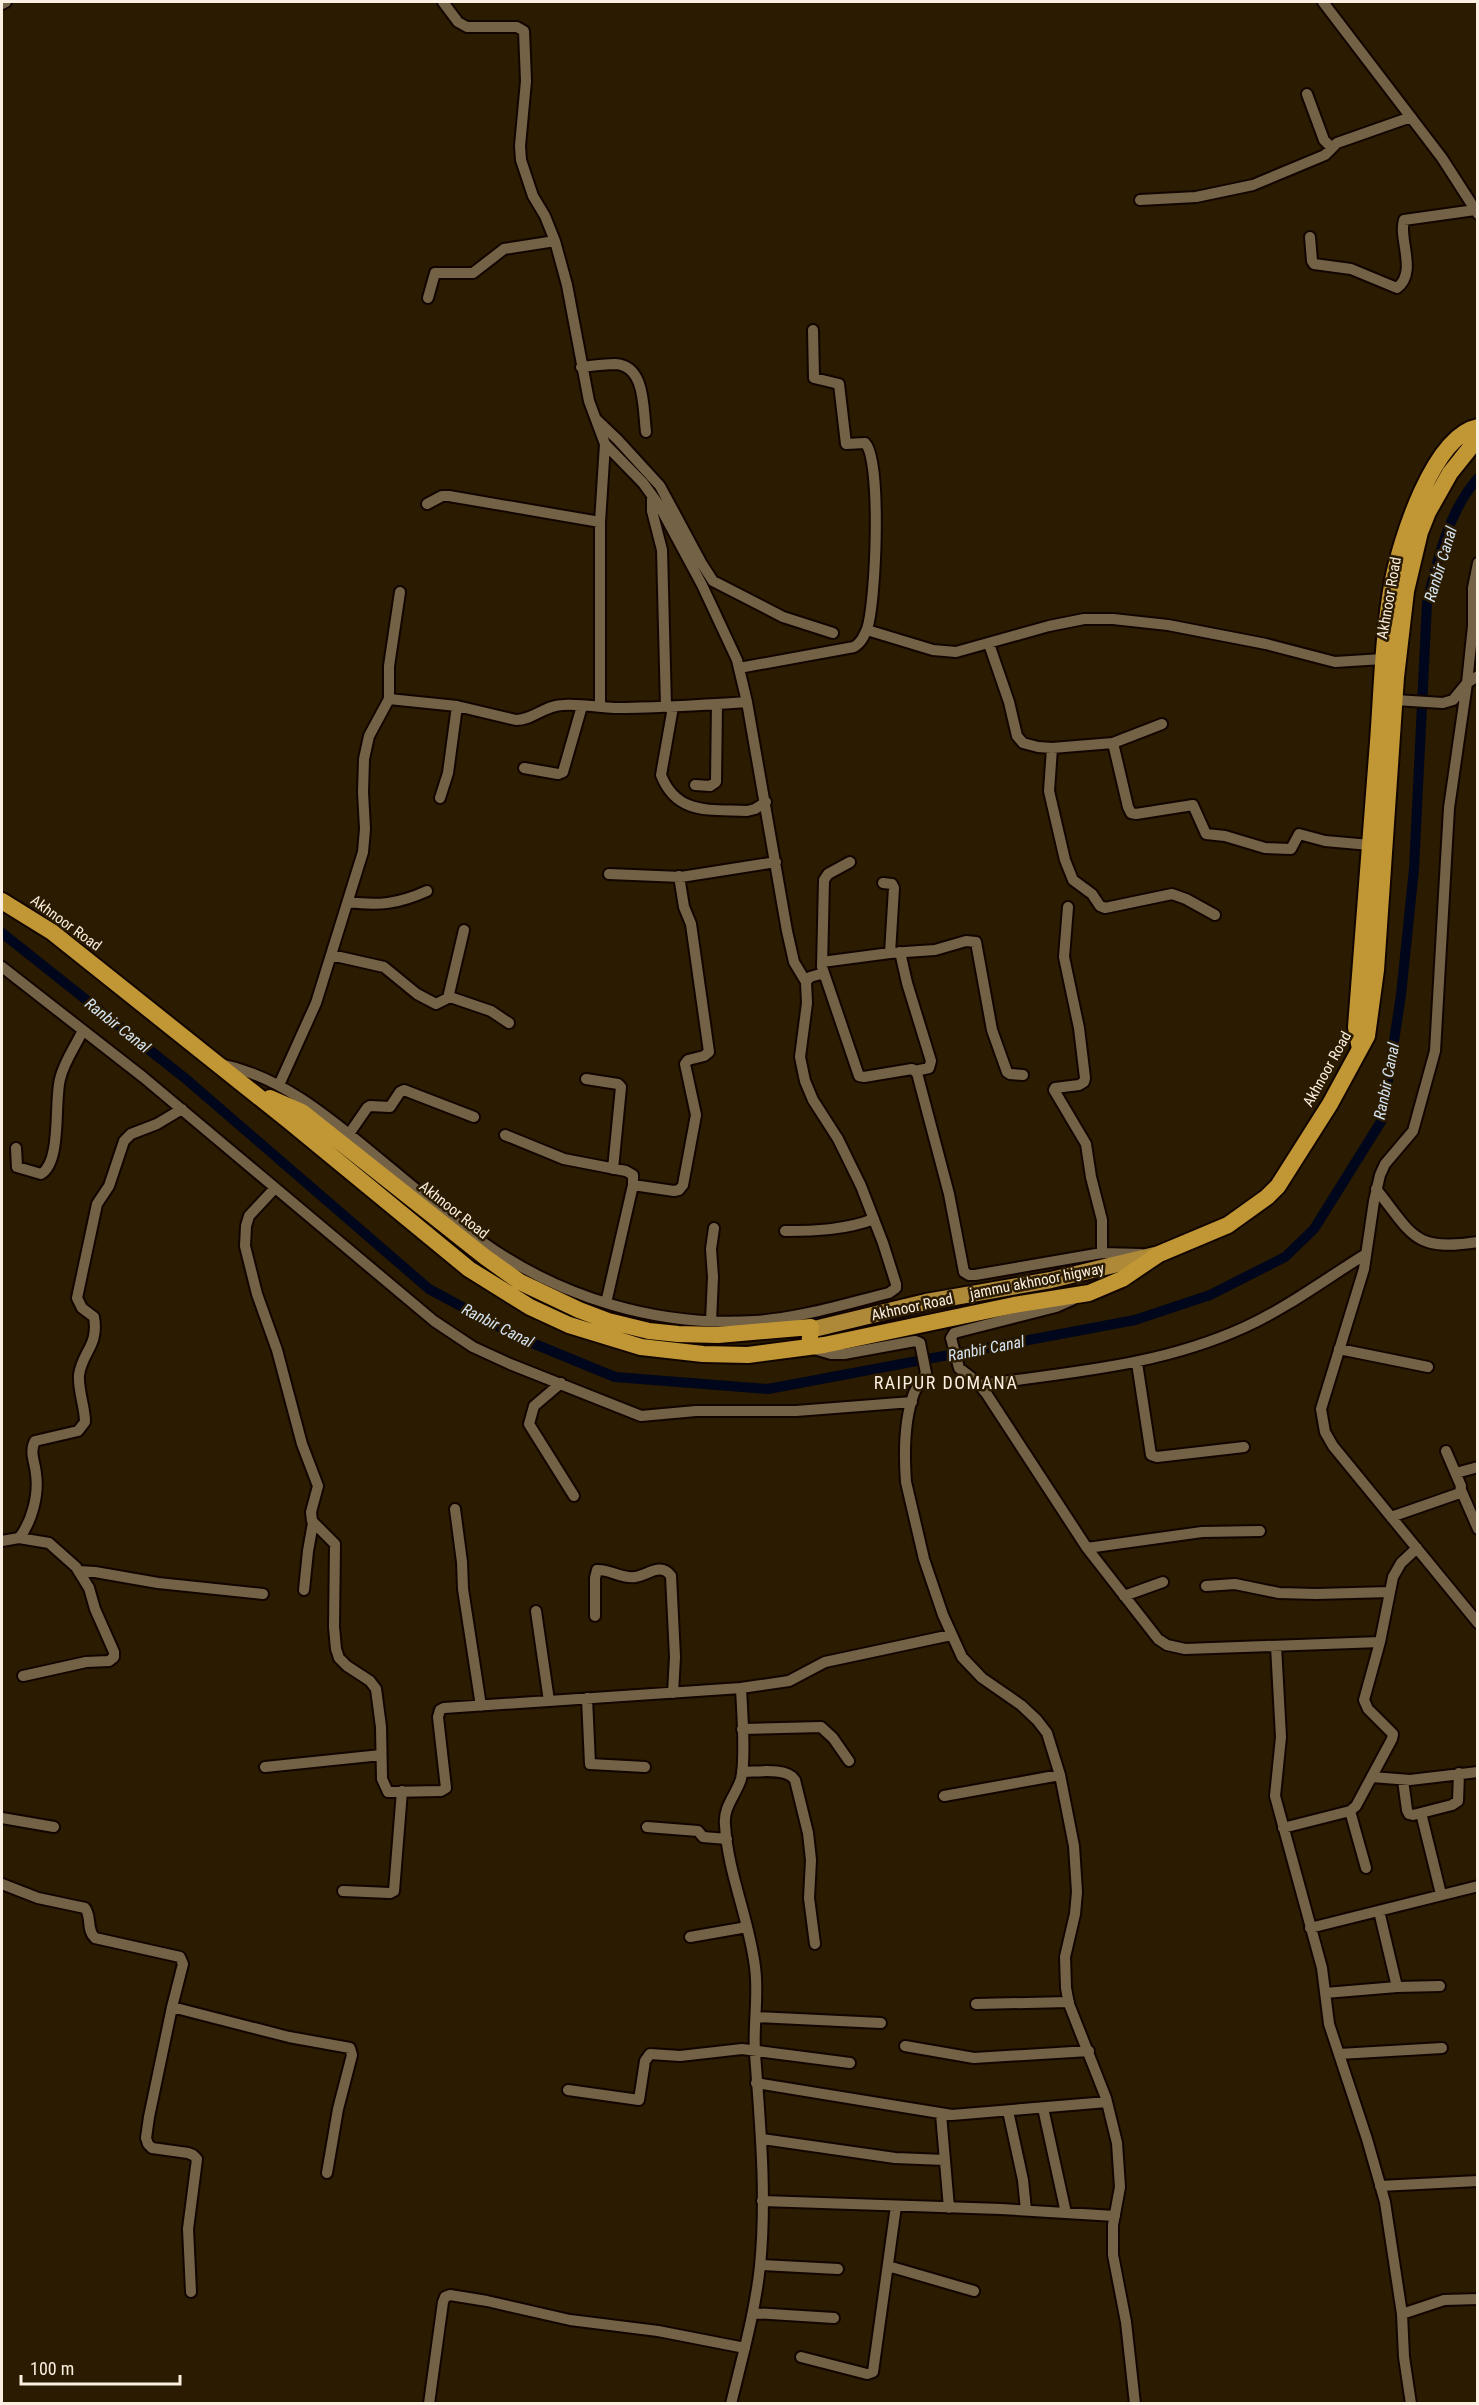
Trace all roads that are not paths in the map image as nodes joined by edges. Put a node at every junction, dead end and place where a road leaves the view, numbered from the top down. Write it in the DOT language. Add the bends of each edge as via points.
graph roads {
  1 [pos="6,2"];
  2 [pos="443,2"];
  3 [pos="1323,2"];
  4 [pos="2,4"];
  5 [pos="1307,94"];
  6 [pos="1406,119"];
  7 [pos="1331,147"];
  8 [pos="1140,200"];
  9 [pos="1472,212"];
  10 [pos="1310,237"];
  11 [pos="555,241"];
  12 [pos="428,298"];
  13 [pos="813,330"];
  14 [pos="581,367"];
  15 [pos="595,418"];
  16 [pos="1478,427"];
  17 [pos="646,432"];
  18 [pos="1478,438"];
  19 [pos="604,444"];
  20 [pos="652,495"];
  21 [pos="427,504"];
  22 [pos="600,522"];
  23 [pos="1477,568"];
  24 [pos="400,592"];
  25 [pos="867,630"];
  26 [pos="832,633"];
  27 [pos="989,644"];
  28 [pos="1383,659"];
  29 [pos="739,668"];
  30 [pos="1478,676"];
  31 [pos="1467,683"];
  32 [pos="389,699"];
  33 [pos="1402,701"];
  34 [pos="747,702"];
  35 [pos="717,704"];
  36 [pos="457,706"];
  37 [pos="582,706"];
  38 [pos="600,707"];
  39 [pos="669,707"];
  40 [pos="1162,724"];
  41 [pos="1113,743"];
  42 [pos="1052,747"];
  43 [pos="524,768"];
  44 [pos="695,784"];
  45 [pos="440,798"];
  46 [pos="766,802"];
  47 [pos="1370,845"];
  48 [pos="776,862"];
  49 [pos="850,862"];
  50 [pos="609,874"];
  51 [pos="679,876"];
  52 [pos="883,883"];
  53 [pos="427,891"];
  54 [pos="2,901"];
  55 [pos="348,902"];
  56 [pos="1068,907"];
  57 [pos="1215,915"];
  58 [pos="464,930"];
  59 [pos="895,952"];
  60 [pos="331,955"];
  61 [pos="2,967"];
  62 [pos="823,968"];
  63 [pos="806,982"];
  64 [pos="448,998"];
  65 [pos="509,1023"];
  66 [pos="82,1032"];
  67 [pos="1360,1049"];
  68 [pos="217,1063"];
  69 [pos="915,1071"];
  70 [pos="1023,1075"];
  71 [pos="586,1079"];
  72 [pos="279,1085"];
  73 [pos="182,1109"];
  74 [pos="474,1118"];
  75 [pos="349,1134"];
  76 [pos="505,1135"];
  77 [pos="16,1148"];
  78 [pos="613,1169"];
  79 [pos="633,1185"];
  80 [pos="275,1188"];
  81 [pos="1376,1189"];
  82 [pos="874,1219"];
  83 [pos="714,1228"];
  84 [pos="785,1231"];
  85 [pos="1478,1242"];
  86 [pos="1101,1252"];
  87 [pos="1159,1254"];
  88 [pos="1366,1254"];
  89 [pos="1078,1296"];
  90 [pos="606,1303"];
  91 [pos="711,1322"];
  92 [pos="810,1339"];
  93 [pos="1339,1349"];
  94 [pos="1137,1363"];
  95 [pos="1428,1367"];
  96 [pos="561,1383"];
  97 [pos="980,1385"];
  98 [pos="912,1402"];
  99 [pos="1244,1447"];
  100 [pos="1446,1451"];
  101 [pos="1478,1467"];
  102 [pos="1456,1473"];
  103 [pos="1461,1490"];
  104 [pos="574,1496"];
  105 [pos="455,1509"];
  106 [pos="1392,1516"];
  107 [pos="313,1523"];
  108 [pos="1478,1529"];
  109 [pos="1260,1531"];
  110 [pos="19,1538"];
  111 [pos="2,1541"];
  112 [pos="1088,1548"];
  113 [pos="1417,1548"];
  114 [pos="79,1571"];
  115 [pos="1162,1582"];
  116 [pos="1206,1586"];
  117 [pos="304,1590"];
  118 [pos="1390,1592"];
  119 [pos="263,1594"];
  120 [pos="1124,1596"];
  121 [pos="536,1611"];
  122 [pos="595,1616"];
  123 [pos="1478,1623"];
  124 [pos="951,1635"];
  125 [pos="1380,1642"];
  126 [pos="1276,1646"];
  127 [pos="23,1676"];
  128 [pos="741,1688"];
  129 [pos="673,1693"];
  130 [pos="587,1698"];
  131 [pos="549,1701"];
  132 [pos="481,1706"];
  133 [pos="742,1729"];
  134 [pos="381,1755"];
  135 [pos="849,1761"];
  136 [pos="265,1767"];
  137 [pos="645,1767"];
  138 [pos="742,1772"];
  139 [pos="1478,1772"];
  140 [pos="1459,1773"];
  141 [pos="1060,1775"];
  142 [pos="1371,1777"];
  143 [pos="1403,1780"];
  144 [pos="402,1791"];
  145 [pos="944,1796"];
  146 [pos="1350,1811"];
  147 [pos="1421,1813"];
  148 [pos="2,1818"];
  149 [pos="54,1827"];
  150 [pos="647,1827"];
  151 [pos="1283,1828"];
  152 [pos="727,1839"];
  153 [pos="1366,1868"];
  154 [pos="2,1884"];
  155 [pos="1478,1886"];
  156 [pos="343,1891"];
  157 [pos="1441,1894"];
  158 [pos="1379,1911"];
  159 [pos="747,1927"];
  160 [pos="1310,1928"];
  161 [pos="690,1936"];
  162 [pos="815,1944"];
  163 [pos="1440,1986"];
  164 [pos="1397,1987"];
  165 [pos="1325,1993"];
  166 [pos="1069,2002"];
  167 [pos="976,2004"];
  168 [pos="172,2007"];
  169 [pos="756,2017"];
  170 [pos="881,2023"];
  171 [pos="905,2046"];
  172 [pos="1442,2048"];
  173 [pos="754,2051"];
  174 [pos="1089,2051"];
  175 [pos="1339,2054"];
  176 [pos="850,2063"];
  177 [pos="756,2083"];
  178 [pos="568,2090"];
  179 [pos="1107,2102"];
  180 [pos="1043,2108"];
  181 [pos="1008,2110"];
  182 [pos="941,2114"];
  183 [pos="762,2139"];
  184 [pos="945,2160"];
  185 [pos="327,2173"];
  186 [pos="1478,2181"];
  187 [pos="1380,2186"];
  188 [pos="762,2201"];
  189 [pos="896,2206"];
  190 [pos="949,2208"];
  191 [pos="1026,2210"];
  192 [pos="1066,2213"];
  193 [pos="1114,2216"];
  194 [pos="760,2265"];
  195 [pos="888,2266"];
  196 [pos="838,2269"];
  197 [pos="974,2291"];
  198 [pos="191,2292"];
  199 [pos="1478,2299"];
  200 [pos="753,2313"];
  201 [pos="1402,2314"];
  202 [pos="834,2318"];
  203 [pos="745,2348"];
  204 [pos="801,2358"];
  205 [pos="429,2403"];
  206 [pos="731,2403"];
  207 [pos="1135,2403"];
  208 [pos="1411,2403"];
  1 -- 4 [label="street"];
  2 -- 11 [label="street" via="458,22 467,27 517,27 524,31 526,81 521,160"];
  3 -- 6 [label="street"];
  5 -- 7 [label="street" via="1324,140"];
  6 -- 7 [label="street"];
  6 -- 9 [label="street" via="1442,158"];
  7 -- 8 [label="street" via="1325,155 1242,188 1196,197"];
  9 -- 10 [label="street" via="1404,220 1407,262 1402,284 1397,288 1351,269 1314,264"];
  11 -- 12 [label="street" via="504,249 473,273 435,273"];
  11 -- 14 [label="street"];
  13 -- 25 [label="street" via="814,378 838,384 845,443 866,444 870,455 877,561"];
  14 -- 15 [label="street"];
  14 -- 17 [label="street" via="616,364 631,369 641,389"];
  15 -- 19 [label="street"];
  15 -- 26 [label="street" via="660,486 713,581 783,616"];
  16 -- 28 [label="highway" via="1460,434 1448,446 1416,501 1393,578"];
  18 -- 33 [label="highway, Akhnoor Road" via="1450,474 1420,532 1406,591 1397,656"];
  19 -- 20 [label="street"];
  19 -- 22 [label="street"];
  20 -- 29 [label="street" via="702,585"];
  20 -- 39 [label="street" via="662,550"];
  21 -- 22 [label="street" via="449,496"];
  22 -- 38 [label="street"];
  23 -- 31 [label="street"];
  24 -- 32 [label="street" via="389,666"];
  25 -- 27 [label="street" via="945,652"];
  25 -- 29 [label="street" via="854,647"];
  27 -- 28 [label="street" via="1049,626 1084,619 1113,619 1157,623 1266,644 1335,662"];
  27 -- 42 [label="street" via="1019,740"];
  28 -- 47 [label="highway"];
  29 -- 34 [label="street"];
  30 -- 31 [label="street"];
  31 -- 33 [label="street" via="1454,700"];
  31 -- 81 [label="street" via="1449,808 1435,1051 1413,1131 1385,1164"];
  32 -- 36 [label="street"];
  32 -- 55 [label="street" via="367,743 362,776 365,843"];
  33 -- 67 [label="highway, Akhnoor Road" via="1370,1028"];
  34 -- 35 [label="street"];
  34 -- 46 [label="street"];
  35 -- 39 [label="street"];
  35 -- 44 [label="street" via="716,782 710,786"];
  36 -- 37 [label="street" via="516,720 552,706"];
  36 -- 45 [label="street" via="450,765"];
  37 -- 38 [label="street"];
  37 -- 43 [label="street" via="563,772"];
  38 -- 39 [label="street"];
  39 -- 46 [label="street" via="661,775 681,802 694,808 747,811"];
  40 -- 41 [label="street"];
  41 -- 42 [label="street"];
  41 -- 47 [label="street" via="1131,813 1193,805 1206,834 1270,849 1289,850 1299,834"];
  42 -- 57 [label="street" via="1049,799 1065,860 1077,884 1105,908 1172,894"];
  46 -- 48 [label="street"];
  47 -- 67 [label="highway" via="1356,1027"];
  48 -- 51 [label="street"];
  48 -- 63 [label="street" via="794,962"];
  49 -- 62 [label="street" via="824,880"];
  50 -- 51 [label="street"];
  51 -- 79 [label="street" via="691,924 709,1052 685,1064 696,1124 681,1188 674,1191"];
  52 -- 59 [label="street" via="894,888"];
  53 -- 55 [label="street" via="393,903"];
  54 -- 68 [label="highway, Akhnoor Road" via="52,932"];
  55 -- 60 [label="street"];
  56 -- 86 [label="street" via="1064,957 1085,1078 1079,1085 1054,1090 1086,1144 1102,1220"];
  58 -- 64 [label="street"];
  59 -- 62 [label="street"];
  59 -- 69 [label="street" via="931,1061 929,1068"];
  59 -- 70 [label="street" via="976,942 992,1030 1008,1073"];
  60 -- 64 [label="street" via="384,968 436,1004"];
  60 -- 72 [label="street" via="310,1019"];
  61 -- 66 [label="street"];
  62 -- 63 [label="street"];
  62 -- 69 [label="street" via="860,1077"];
  63 -- 82 [label="street" via="802,1072 813,1100 851,1165"];
  64 -- 65 [label="street" via="490,1011"];
  66 -- 73 [label="street"];
  66 -- 77 [label="street" via="59,1081 55,1145 47,1169 41,1174 17,1167"];
  67 -- 87 [label="highway, Akhnoor Road" via="1278,1186 1228,1225"];
  68 -- 72 [label="street" via="250,1071"];
  68 -- 92 [label="highway, Akhnoor Road" via="470,1269 551,1317 596,1335 664,1350 725,1355 782,1352"];
  69 -- 86 [label="street" via="949,1194 964,1272 975,1275"];
  71 -- 78 [label="street" via="621,1087"];
  72 -- 75 [label="street"];
  73 -- 80 [label="street"];
  73 -- 110 [label="street" via="124,1141 109,1186 97,1204 77,1298 95,1322 94,1341 80,1372 85,1422 78,1431 41,1438 32,1446 36,1490 29,1521"];
  74 -- 75 [label="street" via="401,1091 392,1106 367,1108"];
  75 -- 90 [label="street" via="483,1242 553,1282"];
  76 -- 78 [label="street" via="564,1159"];
  78 -- 79 [label="street" via="633,1175"];
  79 -- 90 [label="street"];
  80 -- 96 [label="street" via="434,1321 473,1347"];
  80 -- 107 [label="street" via="249,1216 245,1246 294,1419 318,1485 311,1512"];
  81 -- 85 [label="street" via="1421,1241 1449,1246"];
  81 -- 88 [label="street"];
  82 -- 84 [label="street" via="833,1229"];
  82 -- 91 [label="street" via="896,1279 893,1291 785,1317"];
  83 -- 91 [label="street"];
  86 -- 87 [label="street"];
  87 -- 89 [label="highway, Akhnoor Road" via="1115,1283"];
  87 -- 92 [label="main road, jammu akhnoor higway" via="1051,1280 926,1302"];
  88 -- 93 [label="street"];
  88 -- 94 [label="street" via="1248,1326"];
  89 -- 92 [label="highway, Akhnoor Road"];
  89 -- 97 [label="street" via="1056,1307 957,1331 951,1338 957,1365"];
  90 -- 91 [label="street" via="666,1318"];
  92 -- 98 [label="street" via="837,1354 915,1341 922,1346 926,1370"];
  93 -- 95 [label="street"];
  93 -- 106 [label="street" via="1321,1409 1325,1432"];
  94 -- 97 [label="street"];
  94 -- 99 [label="street" via="1152,1456"];
  96 -- 98 [label="street" via="641,1416 696,1411 796,1411"];
  96 -- 104 [label="street" via="534,1406 529,1424"];
  97 -- 112 [label="street"];
  98 -- 124 [label="street" via="906,1482 924,1559"];
  100 -- 102 [label="street"];
  101 -- 102 [label="street"];
  102 -- 103 [label="street"];
  103 -- 106 [label="street"];
  103 -- 108 [label="street"];
  105 -- 132 [label="street"];
  106 -- 113 [label="street"];
  107 -- 117 [label="street"];
  107 -- 134 [label="street" via="335,1544 336,1649 347,1666 376,1689"];
  109 -- 112 [label="street" via="1194,1533"];
  110 -- 111 [label="street"];
  110 -- 114 [label="street" via="49,1543"];
  112 -- 120 [label="street"];
  113 -- 118 [label="street" via="1396,1570"];
  113 -- 123 [label="street"];
  114 -- 119 [label="street"];
  114 -- 127 [label="street" via="113,1646 112,1660"];
  115 -- 120 [label="street"];
  116 -- 118 [label="street" via="1235,1584 1279,1593"];
  118 -- 125 [label="street"];
  120 -- 126 [label="street" via="1158,1639 1177,1648"];
  121 -- 131 [label="street"];
  122 -- 129 [label="street" via="597,1570 626,1577 658,1569 668,1572 674,1629"];
  124 -- 128 [label="street" via="825,1662 789,1682"];
  124 -- 141 [label="street" via="971,1668 1021,1705 1047,1733"];
  125 -- 126 [label="street"];
  125 -- 142 [label="street" via="1365,1703 1393,1736"];
  126 -- 151 [label="street" via="1281,1737 1275,1796"];
  128 -- 129 [label="street"];
  128 -- 133 [label="street"];
  129 -- 130 [label="street"];
  130 -- 131 [label="street"];
  130 -- 137 [label="street" via="591,1764"];
  131 -- 132 [label="street"];
  132 -- 144 [label="street" via="444,1708 438,1713 447,1784 444,1790"];
  133 -- 135 [label="street" via="821,1727"];
  133 -- 138 [label="street"];
  134 -- 136 [label="street"];
  134 -- 144 [label="street" via="386,1790"];
  138 -- 152 [label="street" via="726,1813"];
  138 -- 162 [label="street" via="785,1773 795,1780 808,1833 809,1898"];
  139 -- 140 [label="street"];
  140 -- 143 [label="street"];
  140 -- 147 [label="street" via="1458,1801"];
  141 -- 145 [label="street"];
  141 -- 166 [label="street" via="1070,1815 1077,1874 1075,1914 1064,1964"];
  142 -- 143 [label="street"];
  142 -- 146 [label="street"];
  143 -- 147 [label="street" via="1409,1814"];
  144 -- 156 [label="street" via="394,1891"];
  146 -- 151 [label="street"];
  146 -- 153 [label="street"];
  147 -- 157 [label="street"];
  148 -- 149 [label="street"];
  150 -- 152 [label="street" via="698,1831 703,1837"];
  151 -- 160 [label="street"];
  152 -- 159 [label="street" via="734,1885"];
  154 -- 168 [label="street" via="38,1898 85,1908 95,1938 180,1957 183,1964"];
  155 -- 157 [label="street"];
  157 -- 158 [label="street"];
  158 -- 160 [label="street"];
  158 -- 164 [label="street"];
  159 -- 161 [label="street"];
  159 -- 169 [label="street" via="755,1967"];
  160 -- 165 [label="street"];
  163 -- 164 [label="street"];
  164 -- 165 [label="street"];
  165 -- 175 [label="street" via="1329,2024"];
  166 -- 167 [label="street"];
  166 -- 174 [label="street"];
  168 -- 185 [label="street" via="289,2037 351,2048"];
  168 -- 198 [label="street" via="146,2138 152,2148 188,2153 197,2159 188,2229"];
  169 -- 170 [label="street"];
  169 -- 173 [label="street"];
  171 -- 174 [label="street" via="974,2058"];
  172 -- 175 [label="street"];
  173 -- 176 [label="street"];
  173 -- 177 [label="street"];
  173 -- 178 [label="street" via="650,2054 637,2101"];
  174 -- 179 [label="street"];
  175 -- 187 [label="street"];
  177 -- 182 [label="street"];
  177 -- 183 [label="street"];
  179 -- 180 [label="street"];
  179 -- 193 [label="street" via="1120,2167"];
  180 -- 181 [label="street"];
  180 -- 192 [label="street"];
  181 -- 182 [label="street"];
  181 -- 191 [label="street"];
  182 -- 184 [label="street"];
  183 -- 184 [label="street"];
  183 -- 188 [label="street"];
  184 -- 190 [label="street"];
  186 -- 187 [label="street"];
  187 -- 201 [label="street"];
  188 -- 189 [label="street"];
  188 -- 194 [label="street"];
  189 -- 190 [label="street"];
  189 -- 195 [label="street"];
  190 -- 191 [label="street"];
  191 -- 192 [label="street"];
  192 -- 193 [label="street"];
  193 -- 207 [label="street" via="1113,2255 1126,2322"];
  194 -- 196 [label="street"];
  194 -- 200 [label="street"];
  195 -- 197 [label="street"];
  195 -- 204 [label="street" via="873,2372 867,2374"];
  199 -- 201 [label="street" via="1444,2300"];
  200 -- 202 [label="street"];
  200 -- 203 [label="street"];
  201 -- 208 [label="street"];
  203 -- 205 [label="street" via="658,2331 570,2320 450,2295 443,2302"];
  203 -- 206 [label="street"];
}
